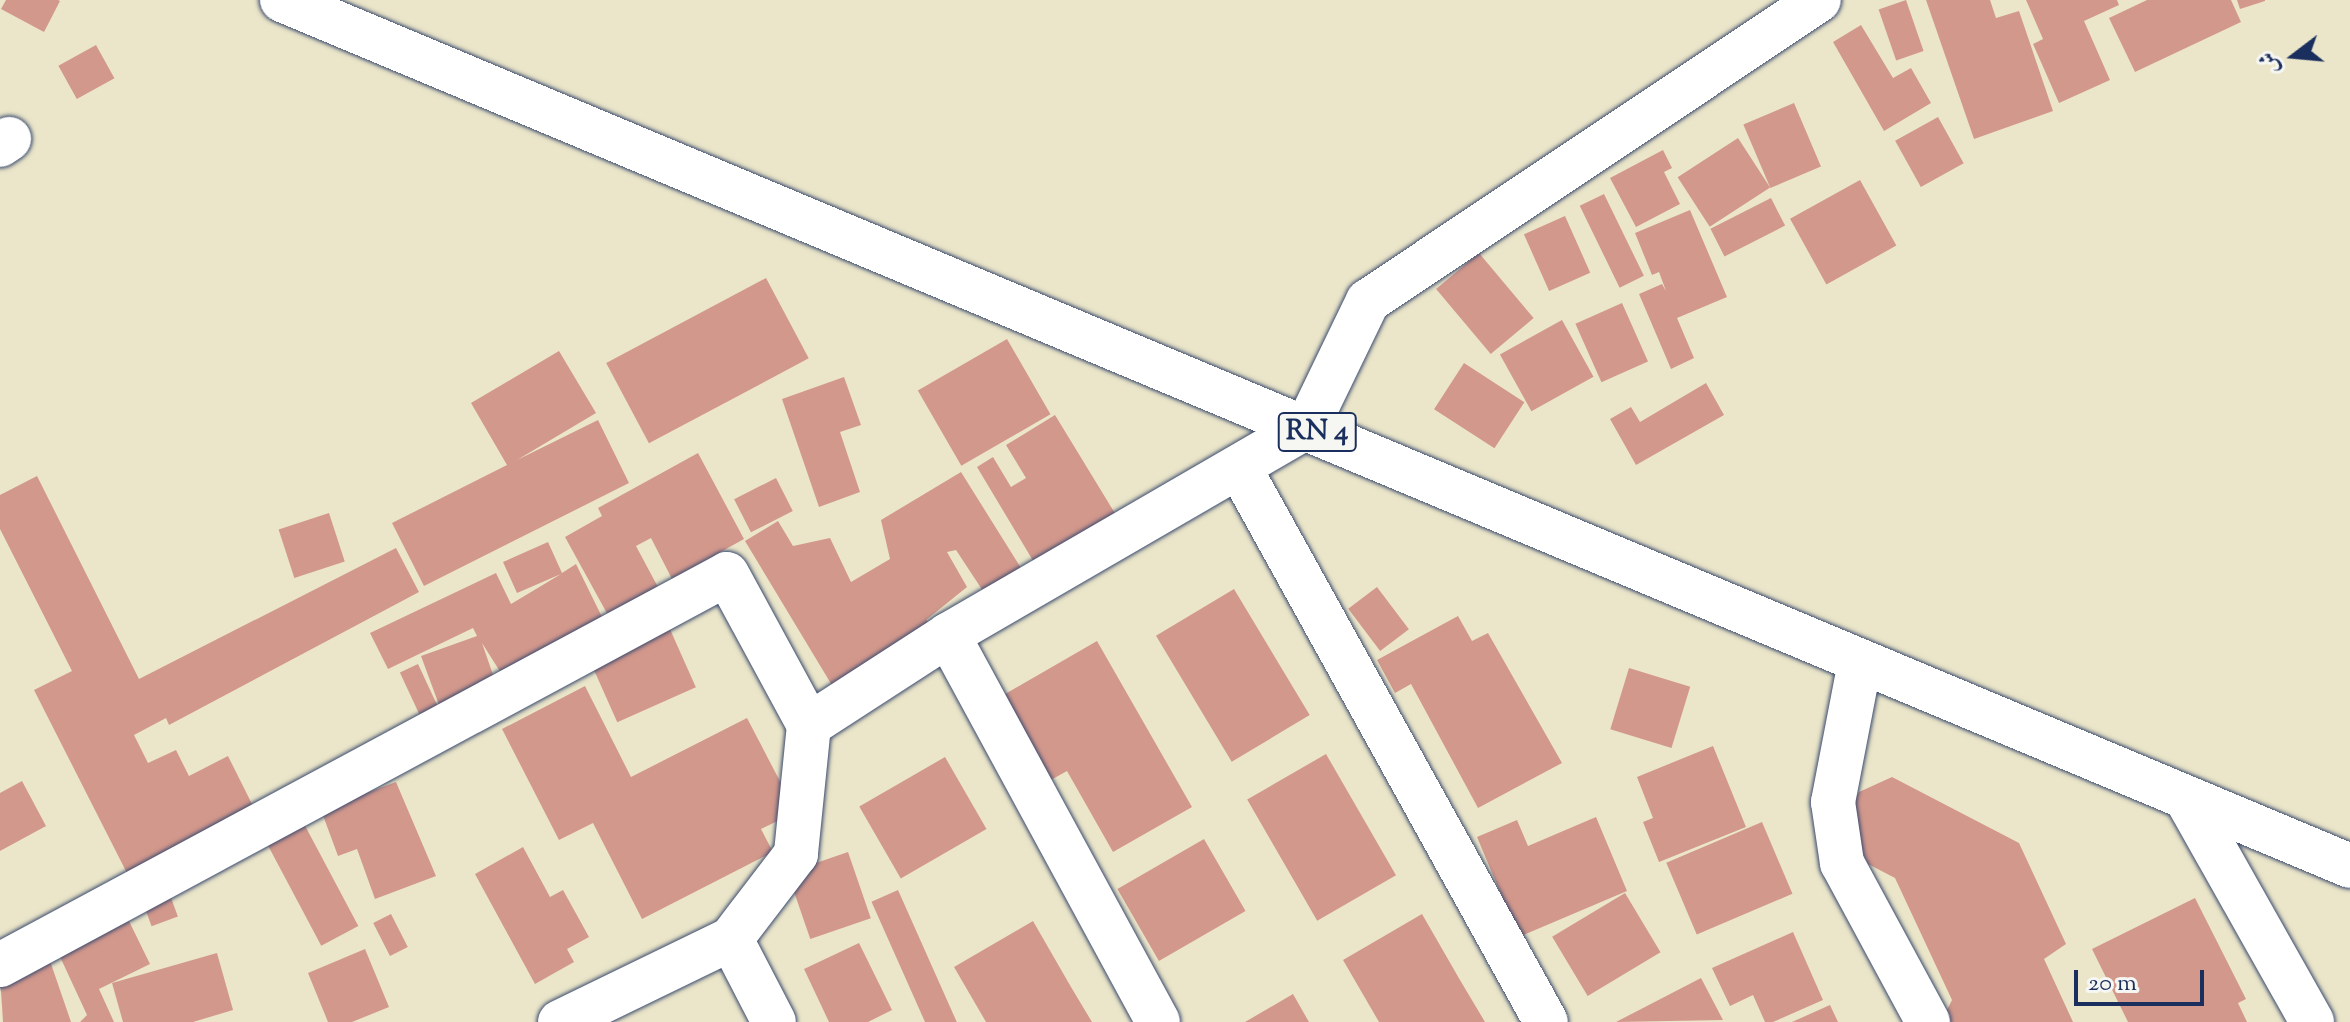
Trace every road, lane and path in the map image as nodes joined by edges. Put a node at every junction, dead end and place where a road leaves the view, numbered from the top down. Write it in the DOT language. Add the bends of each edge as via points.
graph roads {
  1 [pos="282,0"];
  2 [pos="1819,0"];
  3 [pos="1307,427"];
  4 [pos="1239,467"];
  5 [pos="948,635"];
  6 [pos="1860,662"];
  7 [pos="809,725"];
  8 [pos="2186,798"];
  9 [pos="2350,866"];
  10 [pos="731,939"];
  11 [pos="0,965"];
  12 [pos="560,1022"];
  13 [pos="774,1022"];
  14 [pos="1158,1022"];
  15 [pos="1546,1022"];
  16 [pos="1928,1022"];
  17 [pos="2312,1022"];
  1 -- 3 [label="street, RN 4"];
  2 -- 3 [label="street" via="1368,301"];
  3 -- 4 [label="street"];
  3 -- 6 [label="street, RN 4"];
  4 -- 5 [label="street"];
  4 -- 15 [label="street"];
  5 -- 7 [label="street"];
  5 -- 14 [label="street"];
  6 -- 8 [label="street, RN 4"];
  6 -- 16 [label="street" via="1833,802 1842,863"];
  7 -- 10 [label="street" via="796,854"];
  7 -- 11 [label="street" via="727,574"];
  8 -- 9 [label="street, RN 4"];
  8 -- 17 [label="street"];
  10 -- 12 [label="street"];
  10 -- 13 [label="street"];
}
